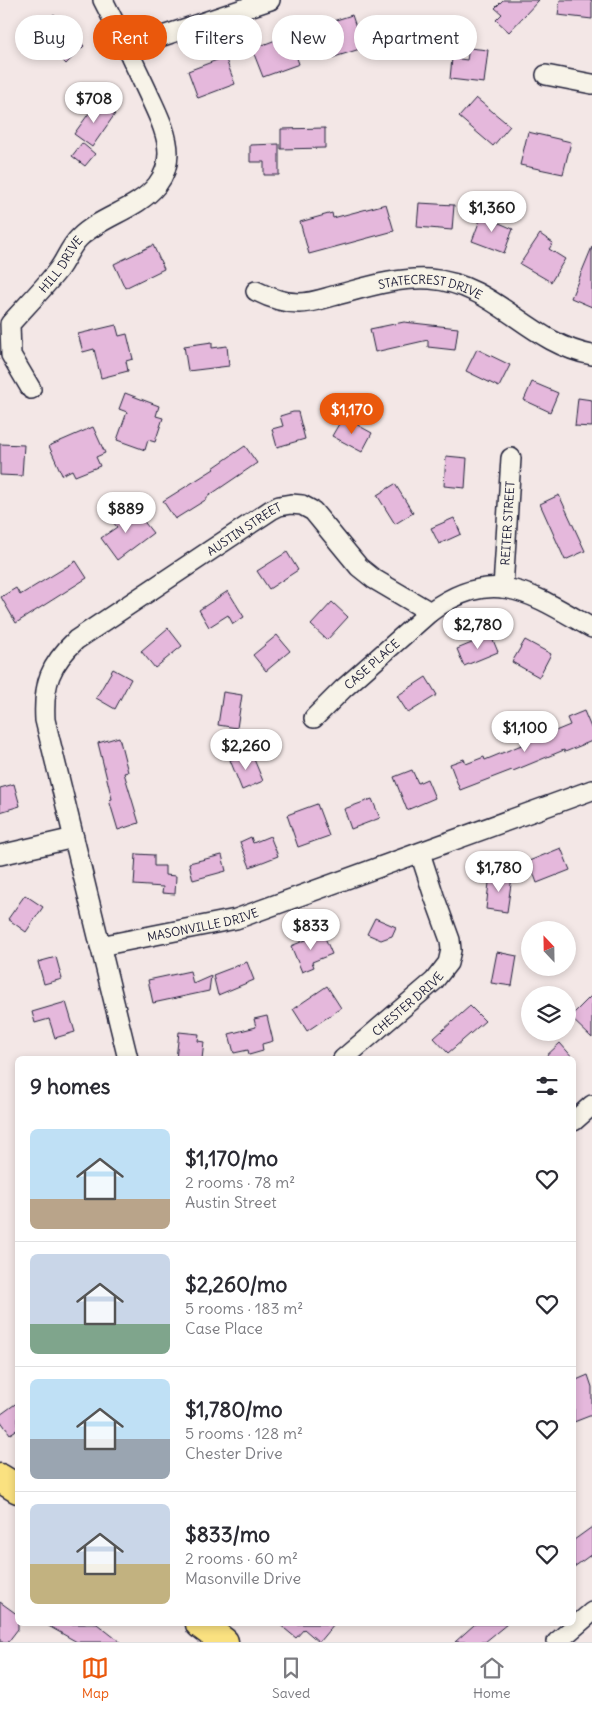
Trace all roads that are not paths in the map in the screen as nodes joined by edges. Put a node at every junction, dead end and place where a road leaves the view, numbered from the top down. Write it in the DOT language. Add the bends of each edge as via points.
graph roads {
  1 [pos="103,0"];
  2 [pos="270,0"];
  3 [pos="110,15"];
  4 [pos="167,35"];
  5 [pos="133,60"];
  6 [pos="546,75"];
  7 [pos="592,84"];
  8 [pos="256,290"];
  9 [pos="592,355"];
  10 [pos="30,389"];
  11 [pos="510,458"];
  12 [pos="503,588"];
  13 [pos="430,612"];
  14 [pos="592,628"];
  15 [pos="314,718"];
  16 [pos="592,790"];
  17 [pos="74,838"];
  18 [pos="420,852"];
  19 [pos="0,855"];
  20 [pos="100,946"];
  21 [pos="127,1056"];
  22 [pos="346,1056"];
  23 [pos="592,1105"];
  24 [pos="576,1119"];
  25 [pos="0,1478"];
  26 [pos="15,1487"];
  27 [pos="592,1612"];
  28 [pos="203,1626"];
  29 [pos="576,1626"];
  30 [pos="576,1626"];
  31 [pos="224,1642"];
  32 [pos="557,1642"];
  1 -- 3 [label="street"];
  2 -- 4 [label="street"];
  5 -- 10 [label="street, HILL DRIVE" via="166,140 166,167 157,185 144,198 92,227 79,238 59,268 10,324 11,355"];
  6 -- 7 [label="street"];
  8 -- 9 [label="street, STATECREST DRIVE" via="283,302 300,303 409,279 452,282 492,300 560,346"];
  11 -- 12 [label="street, REITER STREET"];
  12 -- 13 [label="street" via="464,592"];
  12 -- 14 [label="street" via="540,598"];
  13 -- 15 [label="street, CASE PLACE"];
  13 -- 17 [label="street, AUSTIN STREET" via="359,567 313,511 291,504 271,510 76,640 54,666 46,686 45,720"];
  16 -- 18 [label="street, MASONVILLE DRIVE"];
  17 -- 19 [label="street"];
  17 -- 20 [label="street"];
  18 -- 20 [label="street, MASONVILLE DRIVE" via="236,919"];
  18 -- 22 [label="street, CHESTER DRIVE" via="450,940 448,963 434,981"];
  20 -- 21 [label="street"];
  23 -- 24 [label="street"];
  25 -- 26 [label="main road"];
  27 -- 29 [label="street"];
  28 -- 31 [label="main road"];
  30 -- 32 [label="street"];
}
